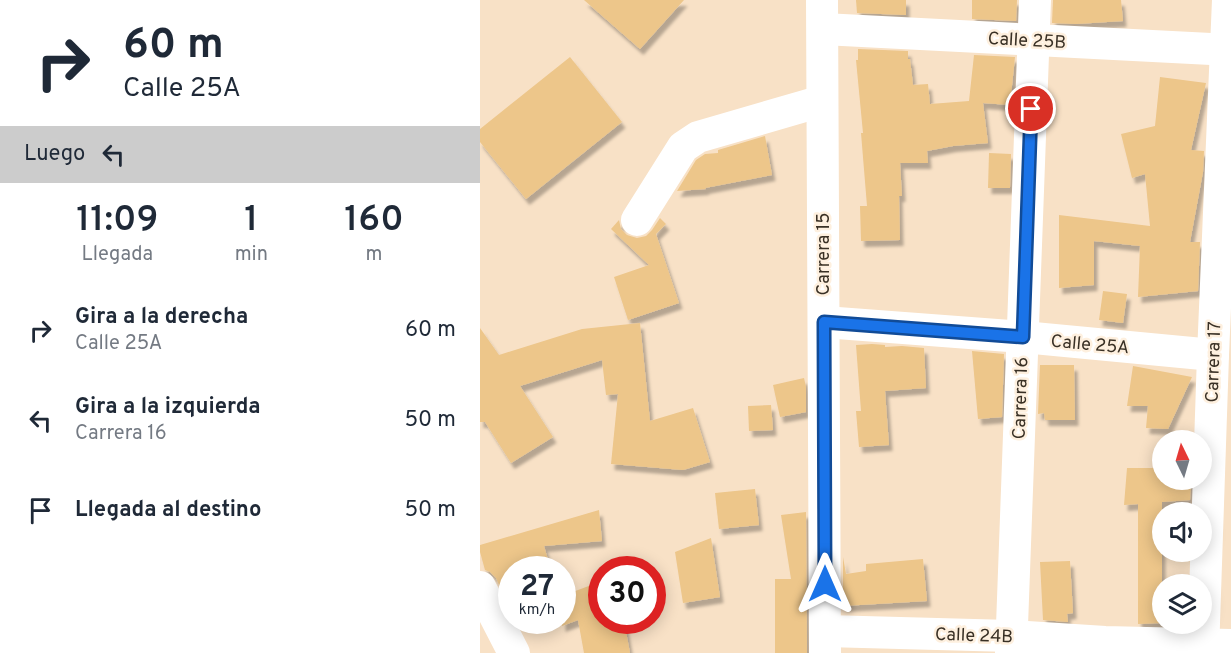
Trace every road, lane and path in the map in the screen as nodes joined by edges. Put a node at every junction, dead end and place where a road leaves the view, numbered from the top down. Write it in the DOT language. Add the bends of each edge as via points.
graph roads {
  1 [pos="1035,0"];
  2 [pos="1228,0"];
  3 [pos="822,14"];
  4 [pos="1034,41"];
  5 [pos="1229,50"];
  6 [pos="822,101"];
  7 [pos="637,220"];
  8 [pos="824,322"];
  9 [pos="1023,337"];
  10 [pos="1213,355"];
  11 [pos="1219,533"];
  12 [pos="480,587"];
  13 [pos="825,642"];
  14 [pos="1011,645"];
  15 [pos="1212,648"];
  16 [pos="508,651"];
  1 -- 4 [label="street, Carrera 16"];
  2 -- 5 [label="street, Carrera 17"];
  3 -- 4 [label="street, Calle 25B"];
  3 -- 6 [label="street, Carrera 15"];
  4 -- 5 [label="street, Calle 25B"];
  4 -- 9 [label="street, Carrera 16"];
  5 -- 10 [label="street, Carrera 17"];
  6 -- 7 [label="street" via="698,136 683,147"];
  6 -- 8 [label="street, Carrera 15"];
  8 -- 9 [label="street, Calle 25A"];
  8 -- 13 [label="street, Carrera 15"];
  9 -- 10 [label="street, Calle 25A"];
  9 -- 14 [label="street, Carrera 16"];
  10 -- 11 [label="street, Carrera 17"];
  11 -- 15 [label="street, Carrera 17"];
  12 -- 16 [label="street"];
  13 -- 14 [label="street, Calle 24B"];
  14 -- 15 [label="street, Calle 24B"];
}
